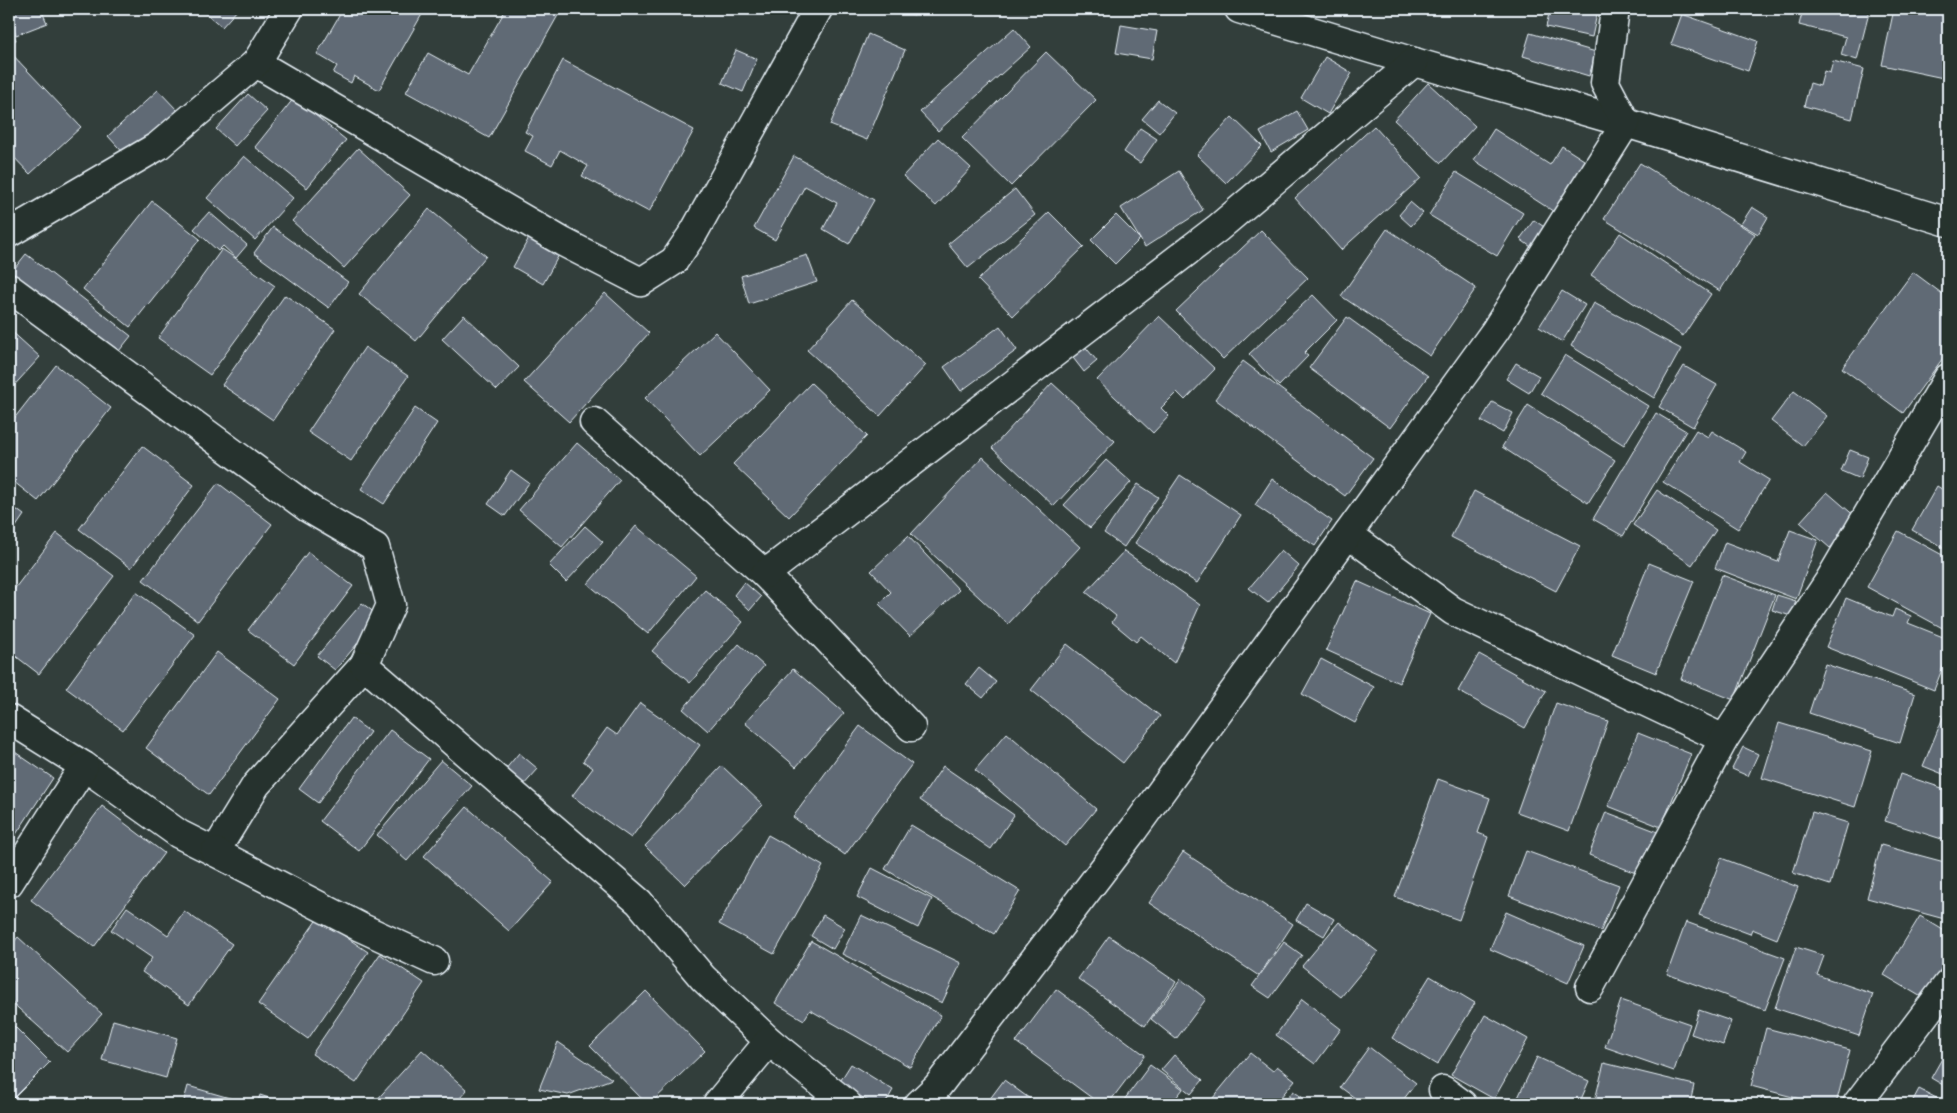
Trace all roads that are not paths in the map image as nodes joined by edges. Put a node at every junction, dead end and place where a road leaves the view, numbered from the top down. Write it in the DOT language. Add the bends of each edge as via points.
graph roads {
  1 [pos="289,9"];
  2 [pos="818,9"];
  3 [pos="1239,9"];
  4 [pos="1615,9"];
  5 [pos="1414,62"];
  6 [pos="256,63"];
  7 [pos="1626,123"];
  8 [pos="1948,222"];
  9 [pos="9,233"];
  10 [pos="9,288"];
  11 [pos="1948,378"];
  12 [pos="594,422"];
  13 [pos="1348,534"];
  14 [pos="765,574"];
  15 [pos="364,664"];
  16 [pos="9,719"];
  17 [pos="911,727"];
  18 [pos="1724,739"];
  19 [pos="84,766"];
  20 [pos="215,852"];
  21 [pos="9,883"];
  22 [pos="434,961"];
  23 [pos="1948,984"];
  24 [pos="1590,987"];
  25 [pos="769,1041"];
  26 [pos="717,1104"];
  27 [pos="847,1104"];
  28 [pos="919,1104"];
  29 [pos="1857,1104"];
  1 -- 6 [label="street"];
  2 -- 6 [label="street" via="694,232 674,261 641,282 563,242"];
  3 -- 5 [label="street"];
  4 -- 7 [label="street" via="1605,83"];
  5 -- 7 [label="street"];
  5 -- 14 [label="street" via="1218,228"];
  6 -- 9 [label="street" via="158,146"];
  7 -- 8 [label="street"];
  7 -- 13 [label="street" via="1495,332"];
  10 -- 15 [label="street" via="308,508 375,547 392,605"];
  11 -- 18 [label="street" via="1829,580"];
  12 -- 14 [label="street"];
  13 -- 18 [label="street" via="1453,611"];
  13 -- 28 [label="street" via="1128,837 937,1087"];
  14 -- 17 [label="street"];
  15 -- 20 [label="street" via="256,785"];
  15 -- 25 [label="street" via="639,902 703,978"];
  16 -- 19 [label="street"];
  18 -- 24 [label="street"];
  19 -- 20 [label="street" via="179,834"];
  19 -- 21 [label="street"];
  20 -- 22 [label="street"];
  23 -- 29 [label="street"];
  25 -- 26 [label="street"];
  25 -- 27 [label="street"];
}
